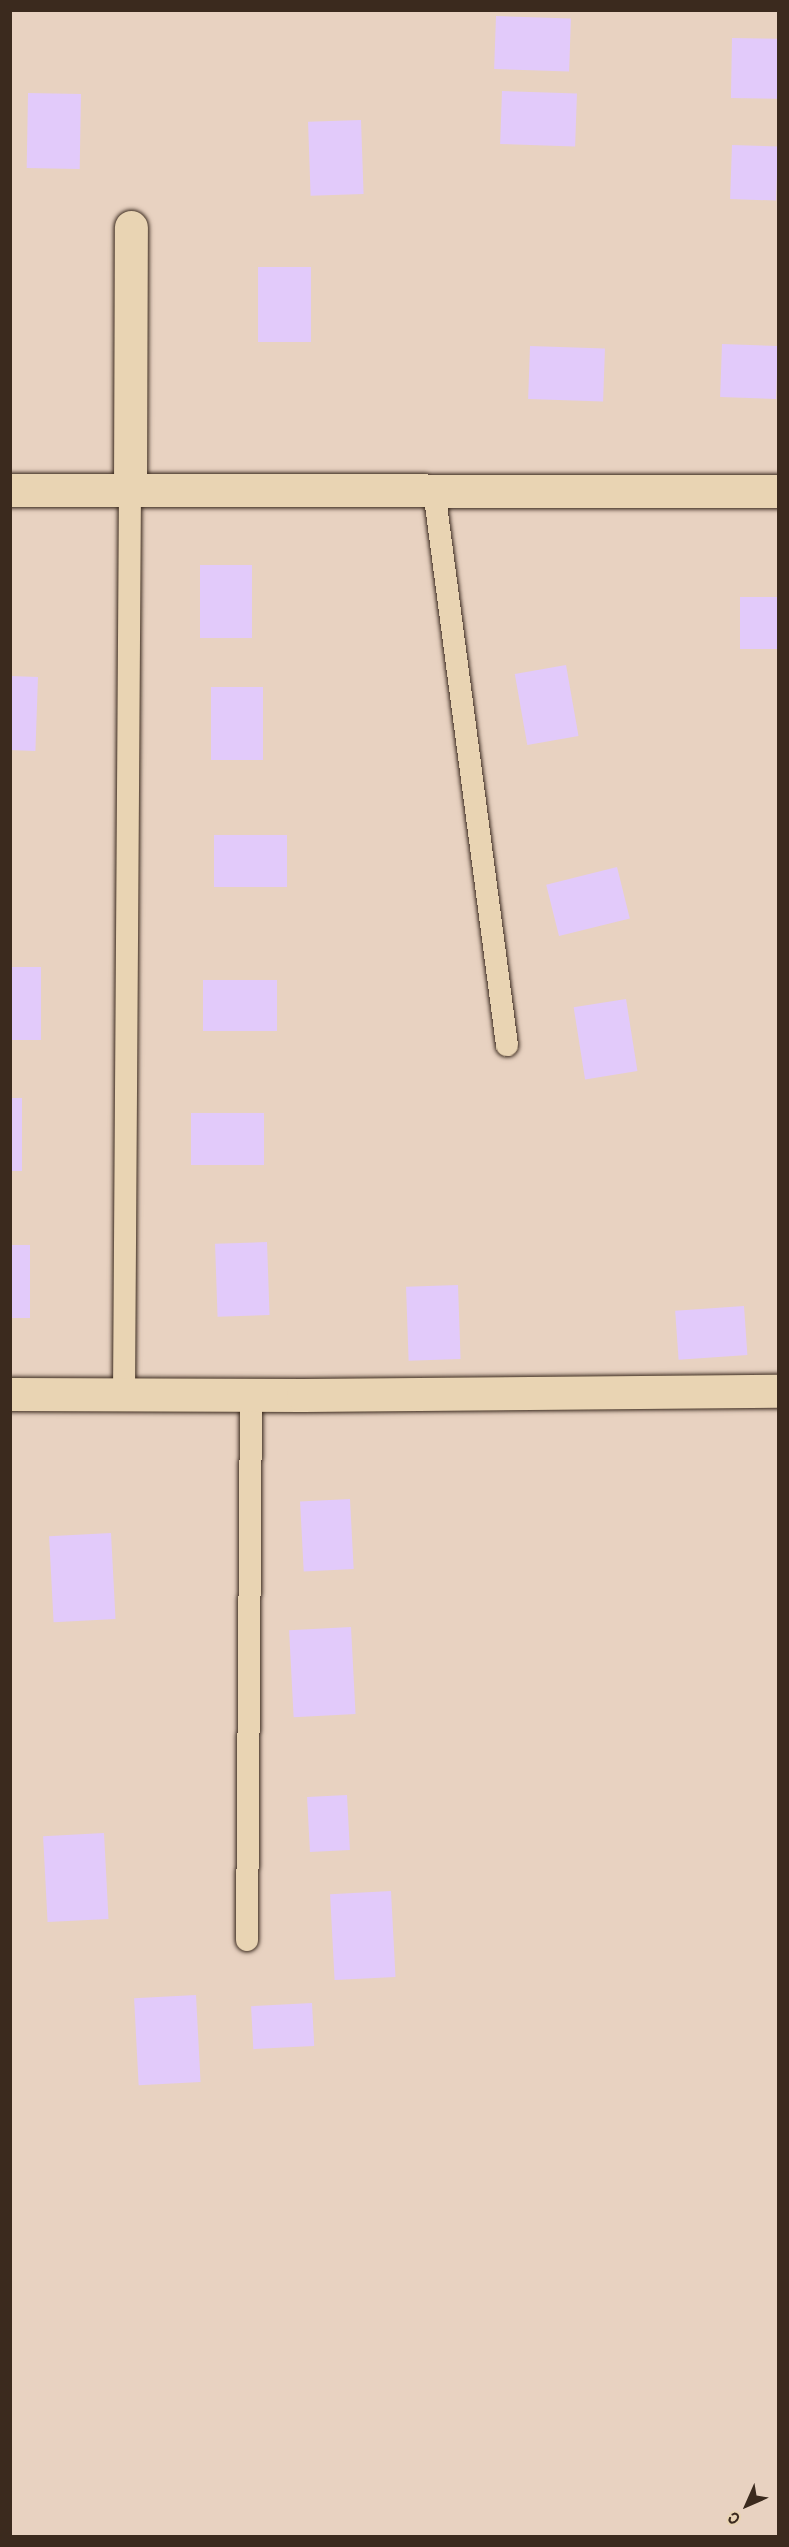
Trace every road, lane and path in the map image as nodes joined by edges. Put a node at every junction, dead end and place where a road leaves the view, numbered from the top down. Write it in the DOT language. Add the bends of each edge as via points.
graph roads {
  1 [pos="131,227"];
  2 [pos="130,488"];
  3 [pos="10,490"];
  4 [pos="434,490"];
  5 [pos="778,491"];
  6 [pos="507,1045"];
  7 [pos="778,1391"];
  8 [pos="10,1394"];
  9 [pos="124,1394"];
  10 [pos="251,1395"];
  11 [pos="248,1940"];
  1 -- 2 [label="street"];
  2 -- 3 [label="street"];
  2 -- 4 [label="street"];
  2 -- 9 [label="lane"];
  4 -- 5 [label="street"];
  4 -- 6 [label="lane"];
  7 -- 10 [label="street"];
  8 -- 9 [label="street"];
  9 -- 10 [label="street"];
  10 -- 11 [label="lane"];
}
